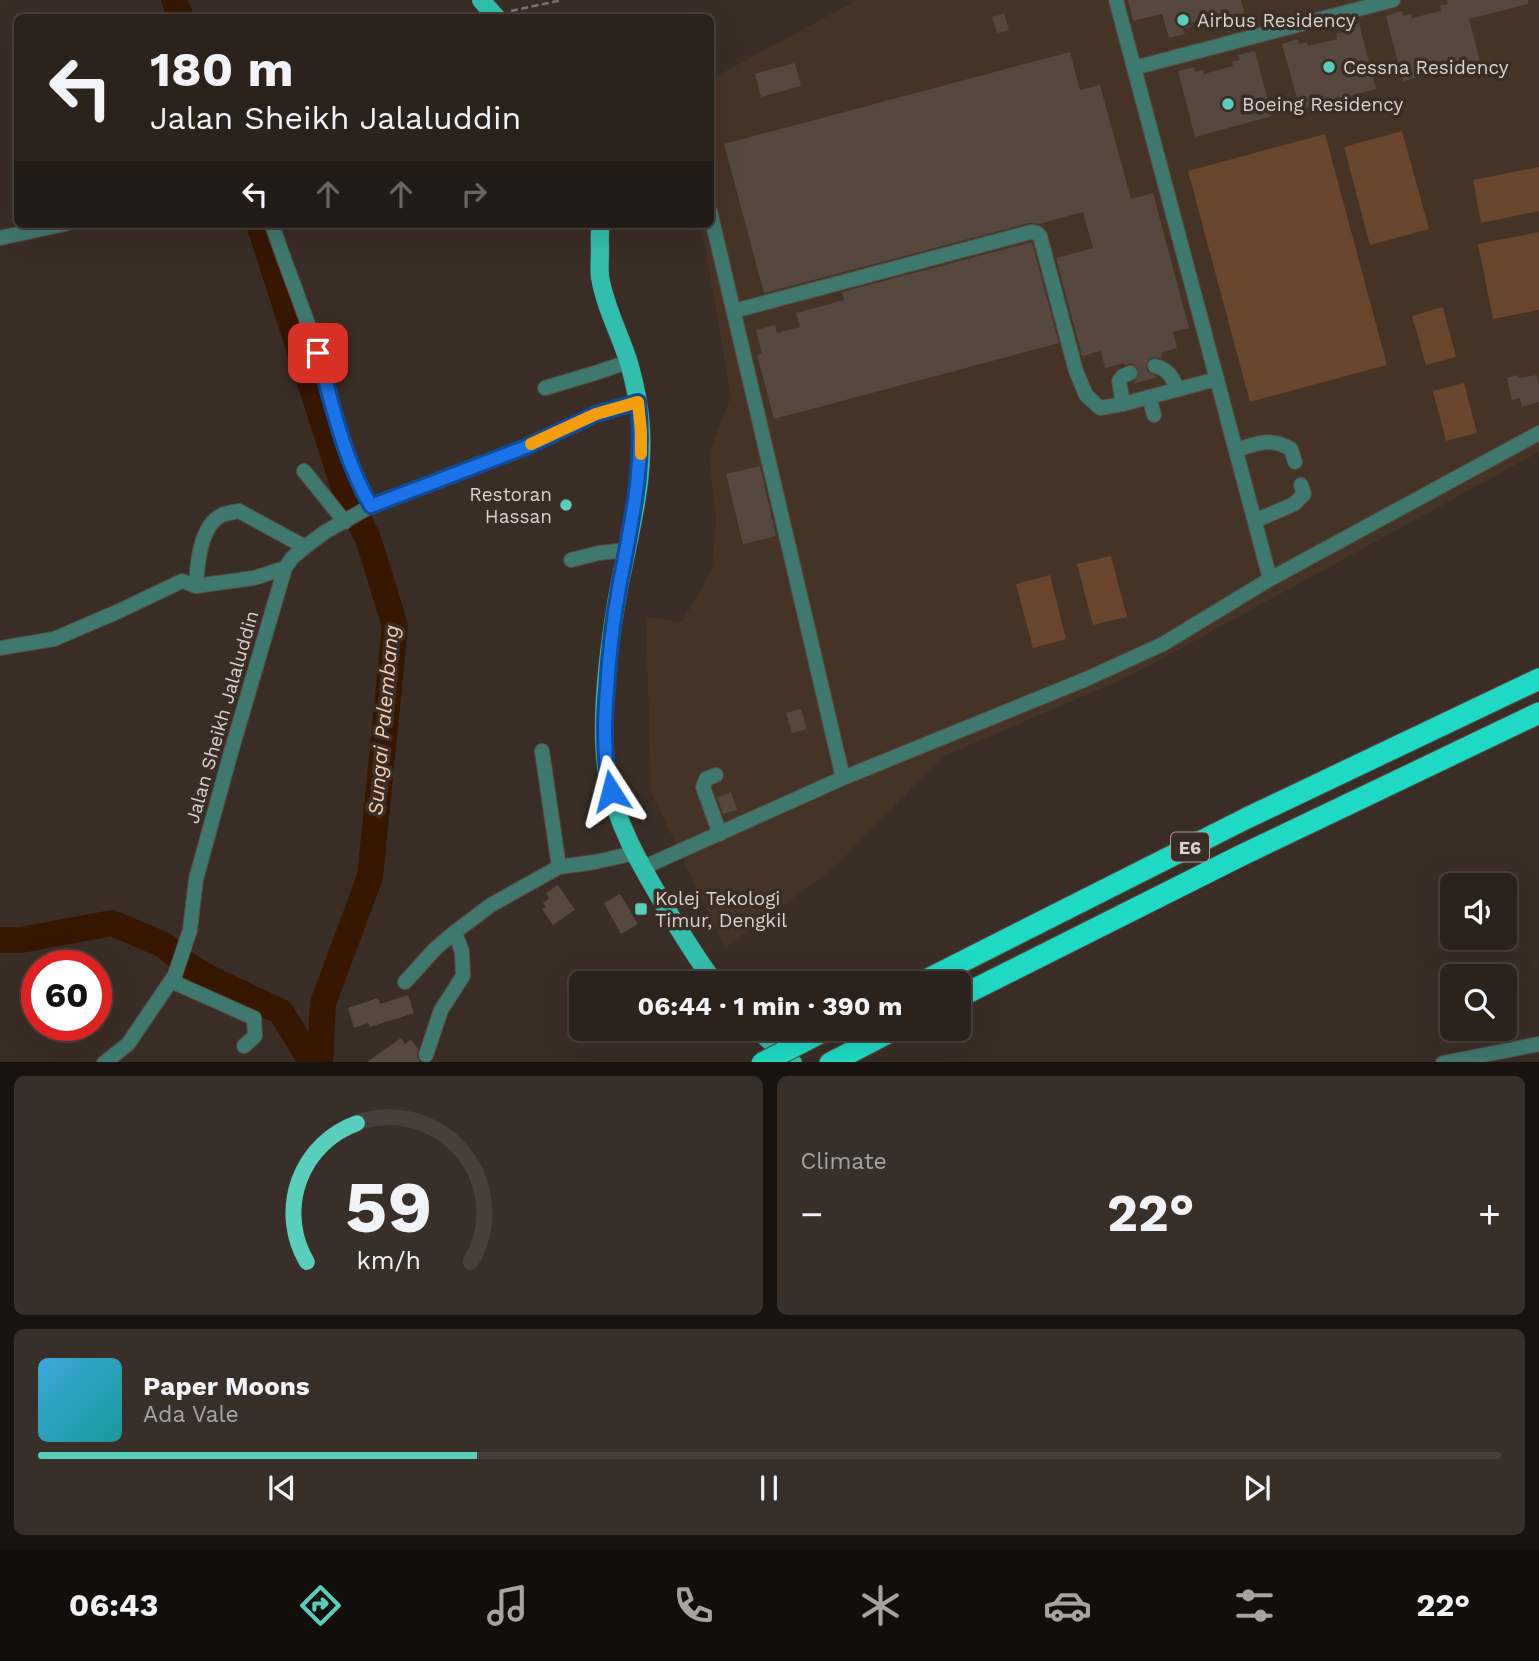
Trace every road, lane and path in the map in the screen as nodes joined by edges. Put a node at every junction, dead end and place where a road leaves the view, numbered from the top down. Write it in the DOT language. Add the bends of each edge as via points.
graph roads {
  1 [pos="481,0"];
  2 [pos="562,0"];
  3 [pos="1116,0"];
  4 [pos="1393,0"];
  5 [pos="493,14"];
  6 [pos="503,14"];
  7 [pos="1134,68"];
  8 [pos="46,228"];
  9 [pos="273,228"];
  10 [pos="601,228"];
  11 [pos="714,228"];
  12 [pos="0,238"];
  13 [pos="734,311"];
  14 [pos="628,362"];
  15 [pos="1155,366"];
  16 [pos="1126,374"];
  17 [pos="1217,379"];
  18 [pos="545,388"];
  19 [pos="1178,389"];
  20 [pos="1149,397"];
  21 [pos="638,402"];
  22 [pos="1123,404"];
  23 [pos="1154,415"];
  24 [pos="1539,433"];
  25 [pos="1236,450"];
  26 [pos="1293,456"];
  27 [pos="304,471"];
  28 [pos="1303,489"];
  29 [pos="356,515"];
  30 [pos="1255,521"];
  31 [pos="305,547"];
  32 [pos="626,550"];
  33 [pos="570,560"];
  34 [pos="285,568"];
  35 [pos="1270,579"];
  36 [pos="196,586"];
  37 [pos="0,648"];
  38 [pos="1539,679"];
  39 [pos="1539,713"];
  40 [pos="542,751"];
  41 [pos="716,775"];
  42 [pos="843,778"];
  43 [pos="720,834"];
  44 [pos="638,860"];
  45 [pos="559,867"];
  46 [pos="455,932"];
  47 [pos="706,971"];
  48 [pos="944,971"];
  49 [pos="173,978"];
  50 [pos="405,982"];
  51 [pos="971,991"];
  52 [pos="770,1041"];
  53 [pos="804,1041"];
  54 [pos="872,1041"];
  55 [pos="1539,1044"];
  56 [pos="244,1046"];
  57 [pos="426,1055"];
  58 [pos="104,1062"];
  59 [pos="762,1062"];
  60 [pos="793,1062"];
  61 [pos="830,1062"];
  62 [pos="1443,1062"];
  1 -- 5 [label="main road"];
  2 -- 6 [label="path"];
  3 -- 7 [label="street"];
  4 -- 7 [label="street"];
  7 -- 17 [label="street"];
  8 -- 12 [label="street"];
  9 -- 29 [label="street" via="360,488"];
  10 -- 14 [label="main road" via="600,275 605,300"];
  11 -- 13 [label="street"];
  13 -- 22 [label="street" via="1037,233 1086,395 1100,408"];
  13 -- 42 [label="street"];
  14 -- 18 [label="street"];
  14 -- 21 [label="main road"];
  15 -- 19 [label="street" via="1169,372"];
  16 -- 22 [label="street" via="1119,381"];
  17 -- 19 [label="street"];
  17 -- 25 [label="street"];
  19 -- 20 [label="street"];
  20 -- 22 [label="street"];
  20 -- 23 [label="street"];
  21 -- 29 [label="street" via="596,414"];
  21 -- 32 [label="main road" via="640,464"];
  24 -- 35 [label="street"];
  25 -- 26 [label="street" via="1264,441 1279,442"];
  25 -- 30 [label="street"];
  27 -- 29 [label="street"];
  28 -- 30 [label="street" via="1294,504"];
  29 -- 31 [label="street, Jalan Sheikh Jalaluddin"];
  30 -- 35 [label="street"];
  31 -- 34 [label="street, Jalan Sheikh Jalaluddin"];
  31 -- 36 [label="street" via="239,510 219,516 206,533"];
  32 -- 33 [label="street"];
  32 -- 44 [label="main road" via="608,672 605,737 607,773 617,812"];
  34 -- 36 [label="street" via="254,578"];
  34 -- 49 [label="street, Jalan Sheikh Jalaluddin" via="196,879 190,930"];
  35 -- 42 [label="street" via="1163,644"];
  36 -- 37 [label="street" via="181,582 54,639"];
  38 -- 48 [label="highway, E6" via="1247,818"];
  39 -- 51 [label="highway, E6"];
  40 -- 45 [label="street"];
  41 -- 43 [label="street" via="706,779 703,787"];
  42 -- 43 [label="street"];
  43 -- 44 [label="street"];
  44 -- 45 [label="street"];
  44 -- 47 [label="main road"];
  45 -- 46 [label="street" via="491,905"];
  46 -- 50 [label="street"];
  46 -- 57 [label="street" via="463,976 441,1010"];
  49 -- 56 [label="street" via="254,1018 255,1036"];
  49 -- 58 [label="street, Jalan Sheikh Jalaluddin" via="128,1044"];
  52 -- 60 [label="main road"];
  53 -- 59 [label="highway, bridge"];
  54 -- 61 [label="highway"];
  55 -- 62 [label="street"];
}
